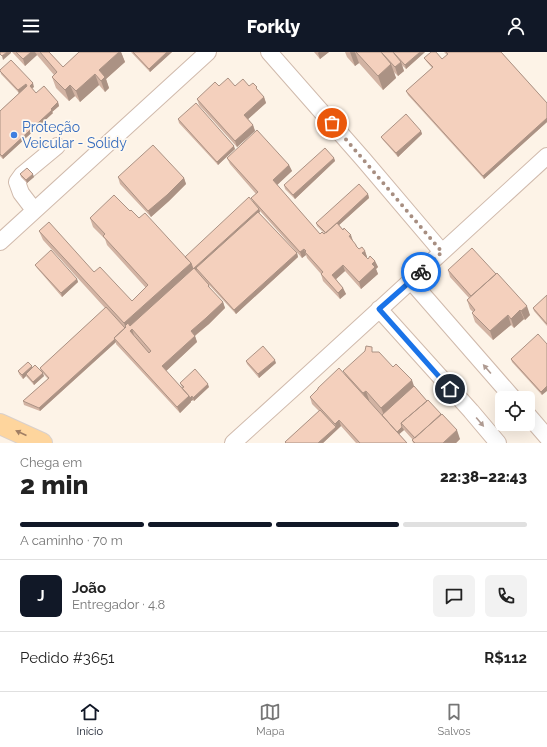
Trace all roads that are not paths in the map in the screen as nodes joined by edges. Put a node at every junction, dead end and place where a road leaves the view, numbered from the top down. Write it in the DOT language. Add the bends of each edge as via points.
graph roads {
  1 [pos="208,52"];
  2 [pos="269,52"];
  3 [pos="57,146"];
  4 [pos="547,156"];
  5 [pos="34,210"];
  6 [pos="0,242"];
  7 [pos="442,252"];
  8 [pos="411,281"];
  9 [pos="379,309"];
  10 [pos="507,391"];
  11 [pos="535,423"];
  12 [pos="0,424"];
  13 [pos="547,437"];
  14 [pos="42,443"];
  15 [pos="233,443"];
  16 [pos="498,443"];
  1 -- 5 [label="street"];
  2 -- 7 [label="street"];
  3 -- 5 [label="street" via="22,174 17,182 21,193"];
  4 -- 7 [label="street"];
  5 -- 6 [label="street"];
  7 -- 8 [label="street"];
  8 -- 9 [label="street"];
  10 -- 8 [label="street, one-way"];
  9 -- 15 [label="street"];
  9 -- 16 [label="street, one-way"];
  11 -- 13 [label="street"];
  14 -- 12 [label="main road, one-way"];
}
